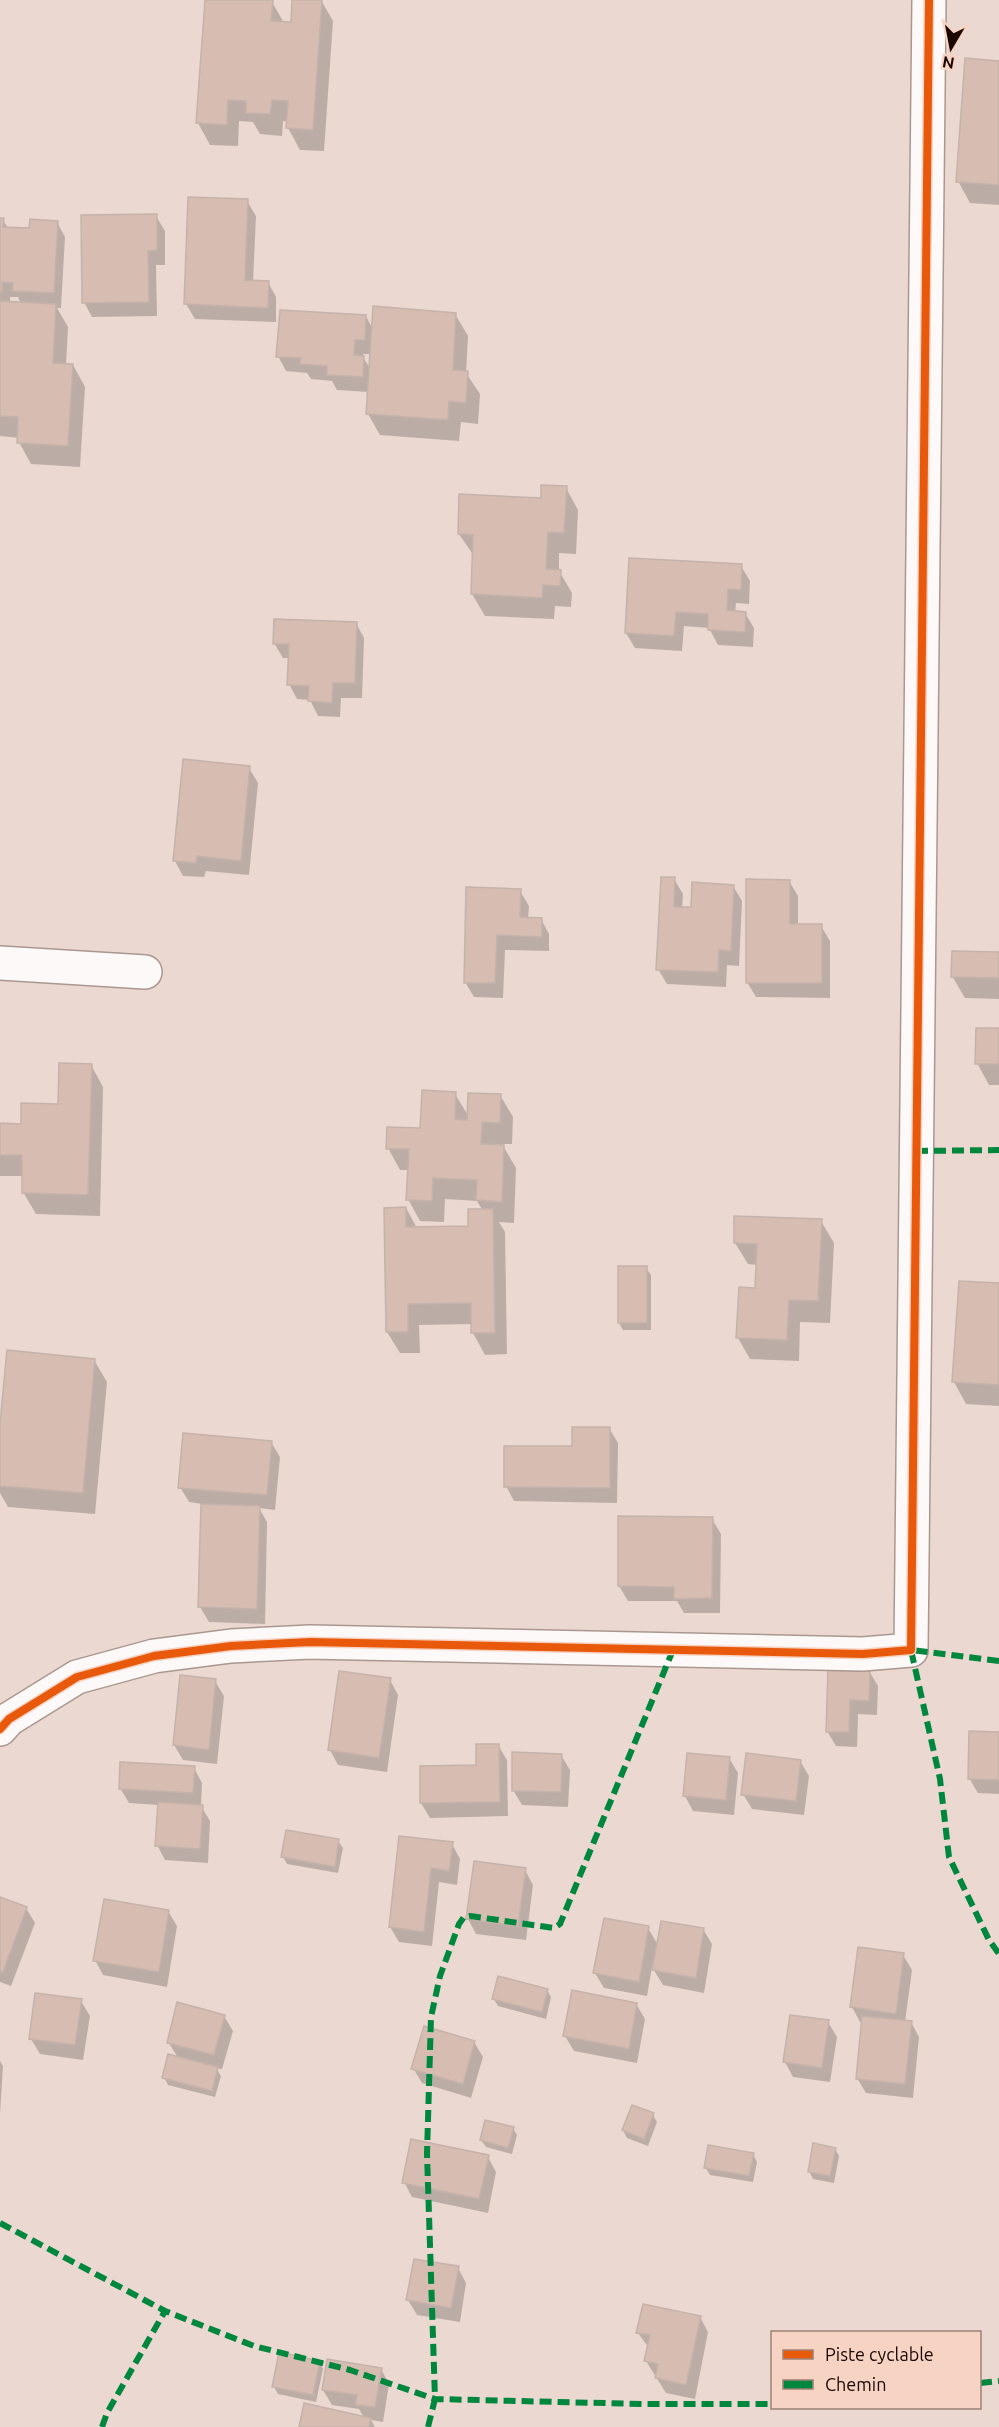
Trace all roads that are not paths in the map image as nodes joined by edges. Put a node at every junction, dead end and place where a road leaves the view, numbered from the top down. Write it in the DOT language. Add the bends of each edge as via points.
graph roads {
  1 [pos="928,0"];
  2 [pos="0,963"];
  3 [pos="146,972"];
  4 [pos="0,1729"];
  1 -- 4 [label="street" via="911,1650 862,1654 310,1642 231,1646 154,1656 77,1677 9,1719"];
  2 -- 3 [label="street"];
}
